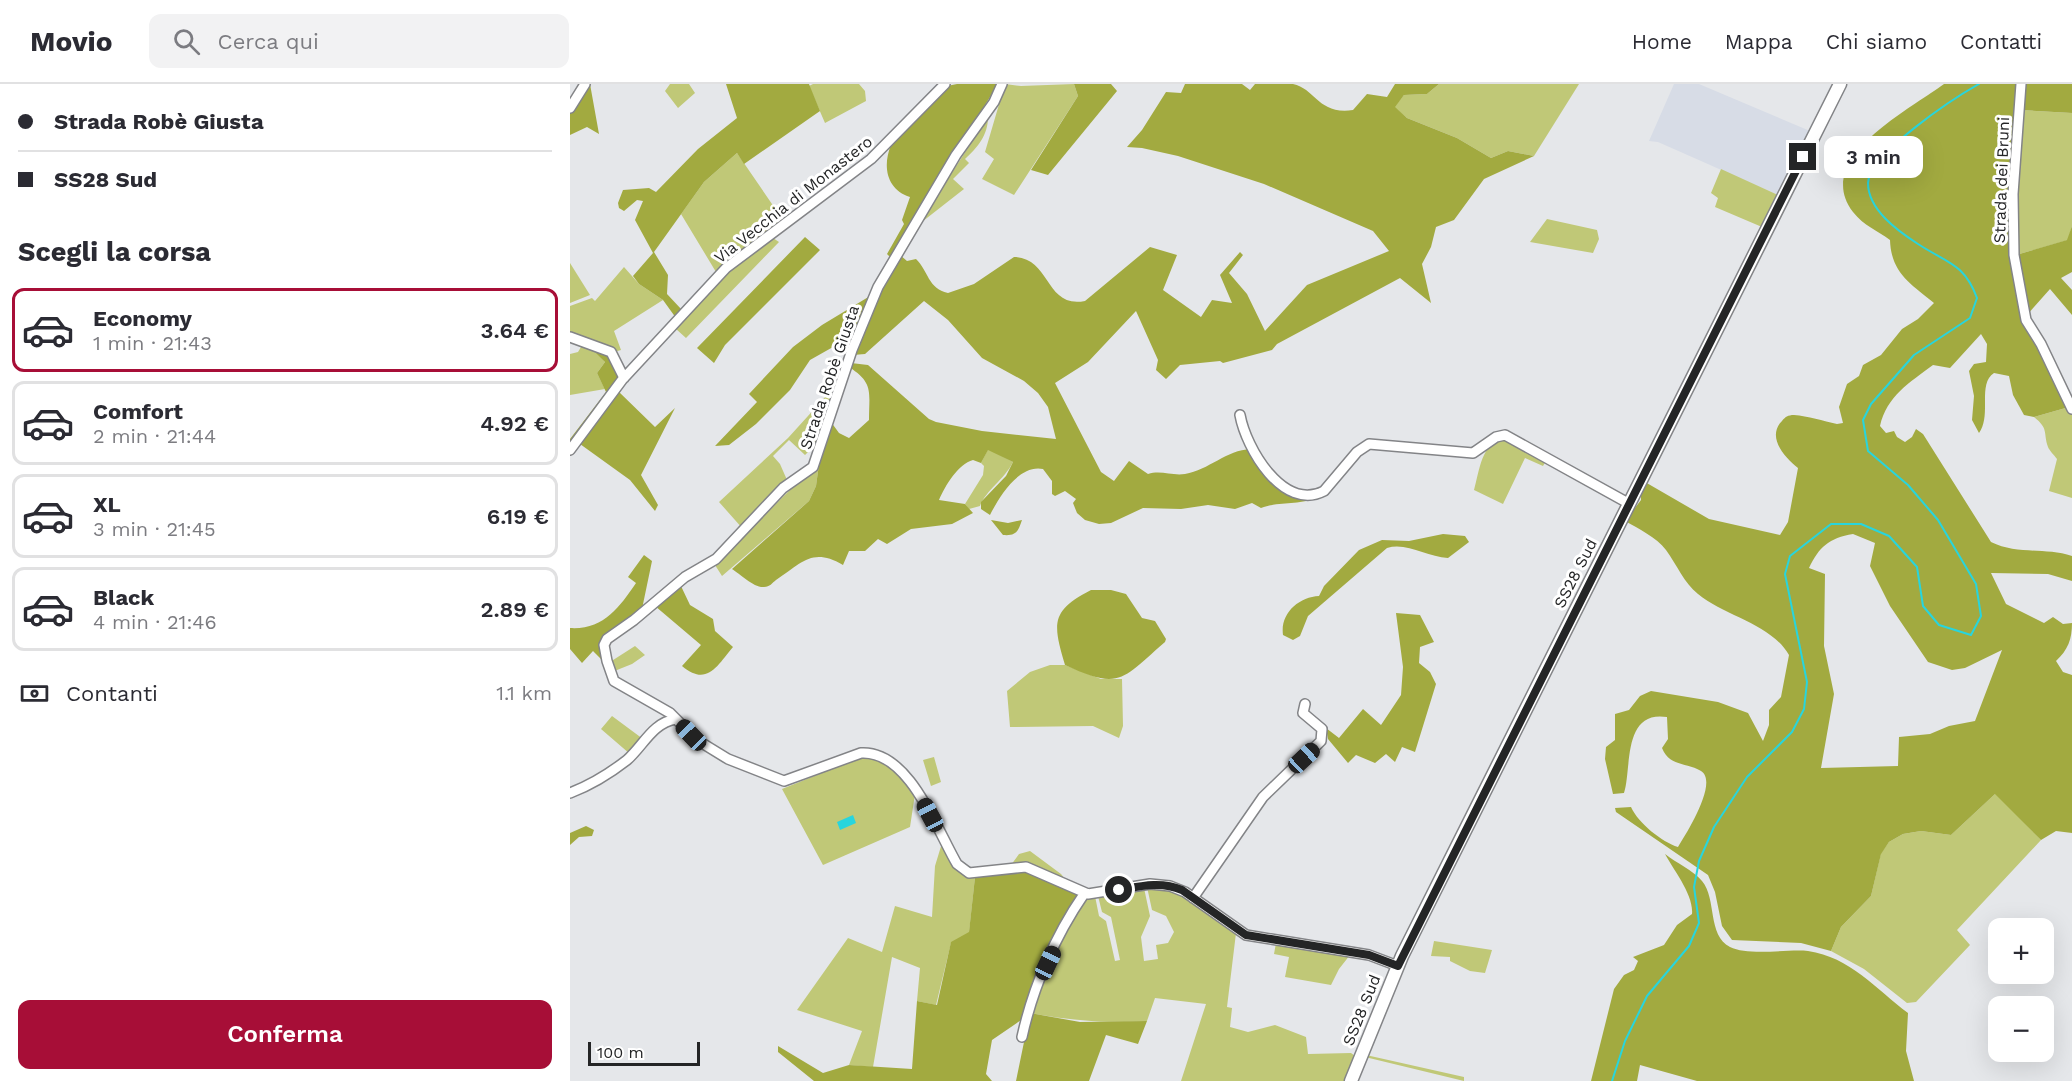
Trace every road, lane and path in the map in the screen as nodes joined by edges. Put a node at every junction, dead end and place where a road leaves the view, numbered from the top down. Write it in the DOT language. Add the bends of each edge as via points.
graph roads {
  1 [pos="585,84"];
  2 [pos="945,84"];
  3 [pos="1002,84"];
  4 [pos="1840,84"];
  5 [pos="2021,84"];
  6 [pos="570,108"];
  7 [pos="570,337"];
  8 [pos="624,378"];
  9 [pos="2072,409"];
  10 [pos="1240,416"];
  11 [pos="570,450"];
  12 [pos="1628,503"];
  13 [pos="1305,704"];
  14 [pos="676,719"];
  15 [pos="570,794"];
  16 [pos="1084,894"];
  17 [pos="1194,898"];
  18 [pos="1398,966"];
  19 [pos="1022,1037"];
  20 [pos="1351,1081"];
  1 -- 6 [label="street"];
  2 -- 8 [label="street, Via Vecchia di Monastero" via="871,159 728,266"];
  3 -- 14 [label="street, Strada Robè Giusta" via="878,287 852,350 813,467 787,484 716,559 685,577 605,640 612,679"];
  4 -- 12 [label="main road, SS28 Sud"];
  5 -- 9 [label="street, Strada dei Bruni" via="2013,194 2014,255 2026,320"];
  7 -- 8 [label="street" via="611,352"];
  8 -- 11 [label="street, Via Vecchia di Monastero"];
  10 -- 12 [label="street" via="1248,440 1266,471 1298,493 1324,491 1356,452 1369,444 1473,453 1505,435"];
  12 -- 18 [label="main road, SS28 Sud"];
  13 -- 17 [label="street" via="1303,713 1323,731 1321,741 1263,797"];
  14 -- 15 [label="street" via="661,723 621,764"];
  14 -- 16 [label="street, Strada Robè Giusta" via="714,752 780,780 793,779 859,754 880,756 911,781 964,871 978,874 1026,867"];
  16 -- 17 [label="street" via="1156,884 1178,888"];
  16 -- 19 [label="street" via="1048,963"];
  17 -- 18 [label="street" via="1246,935 1369,955"];
  18 -- 20 [label="main road, SS28 Sud"];
}
